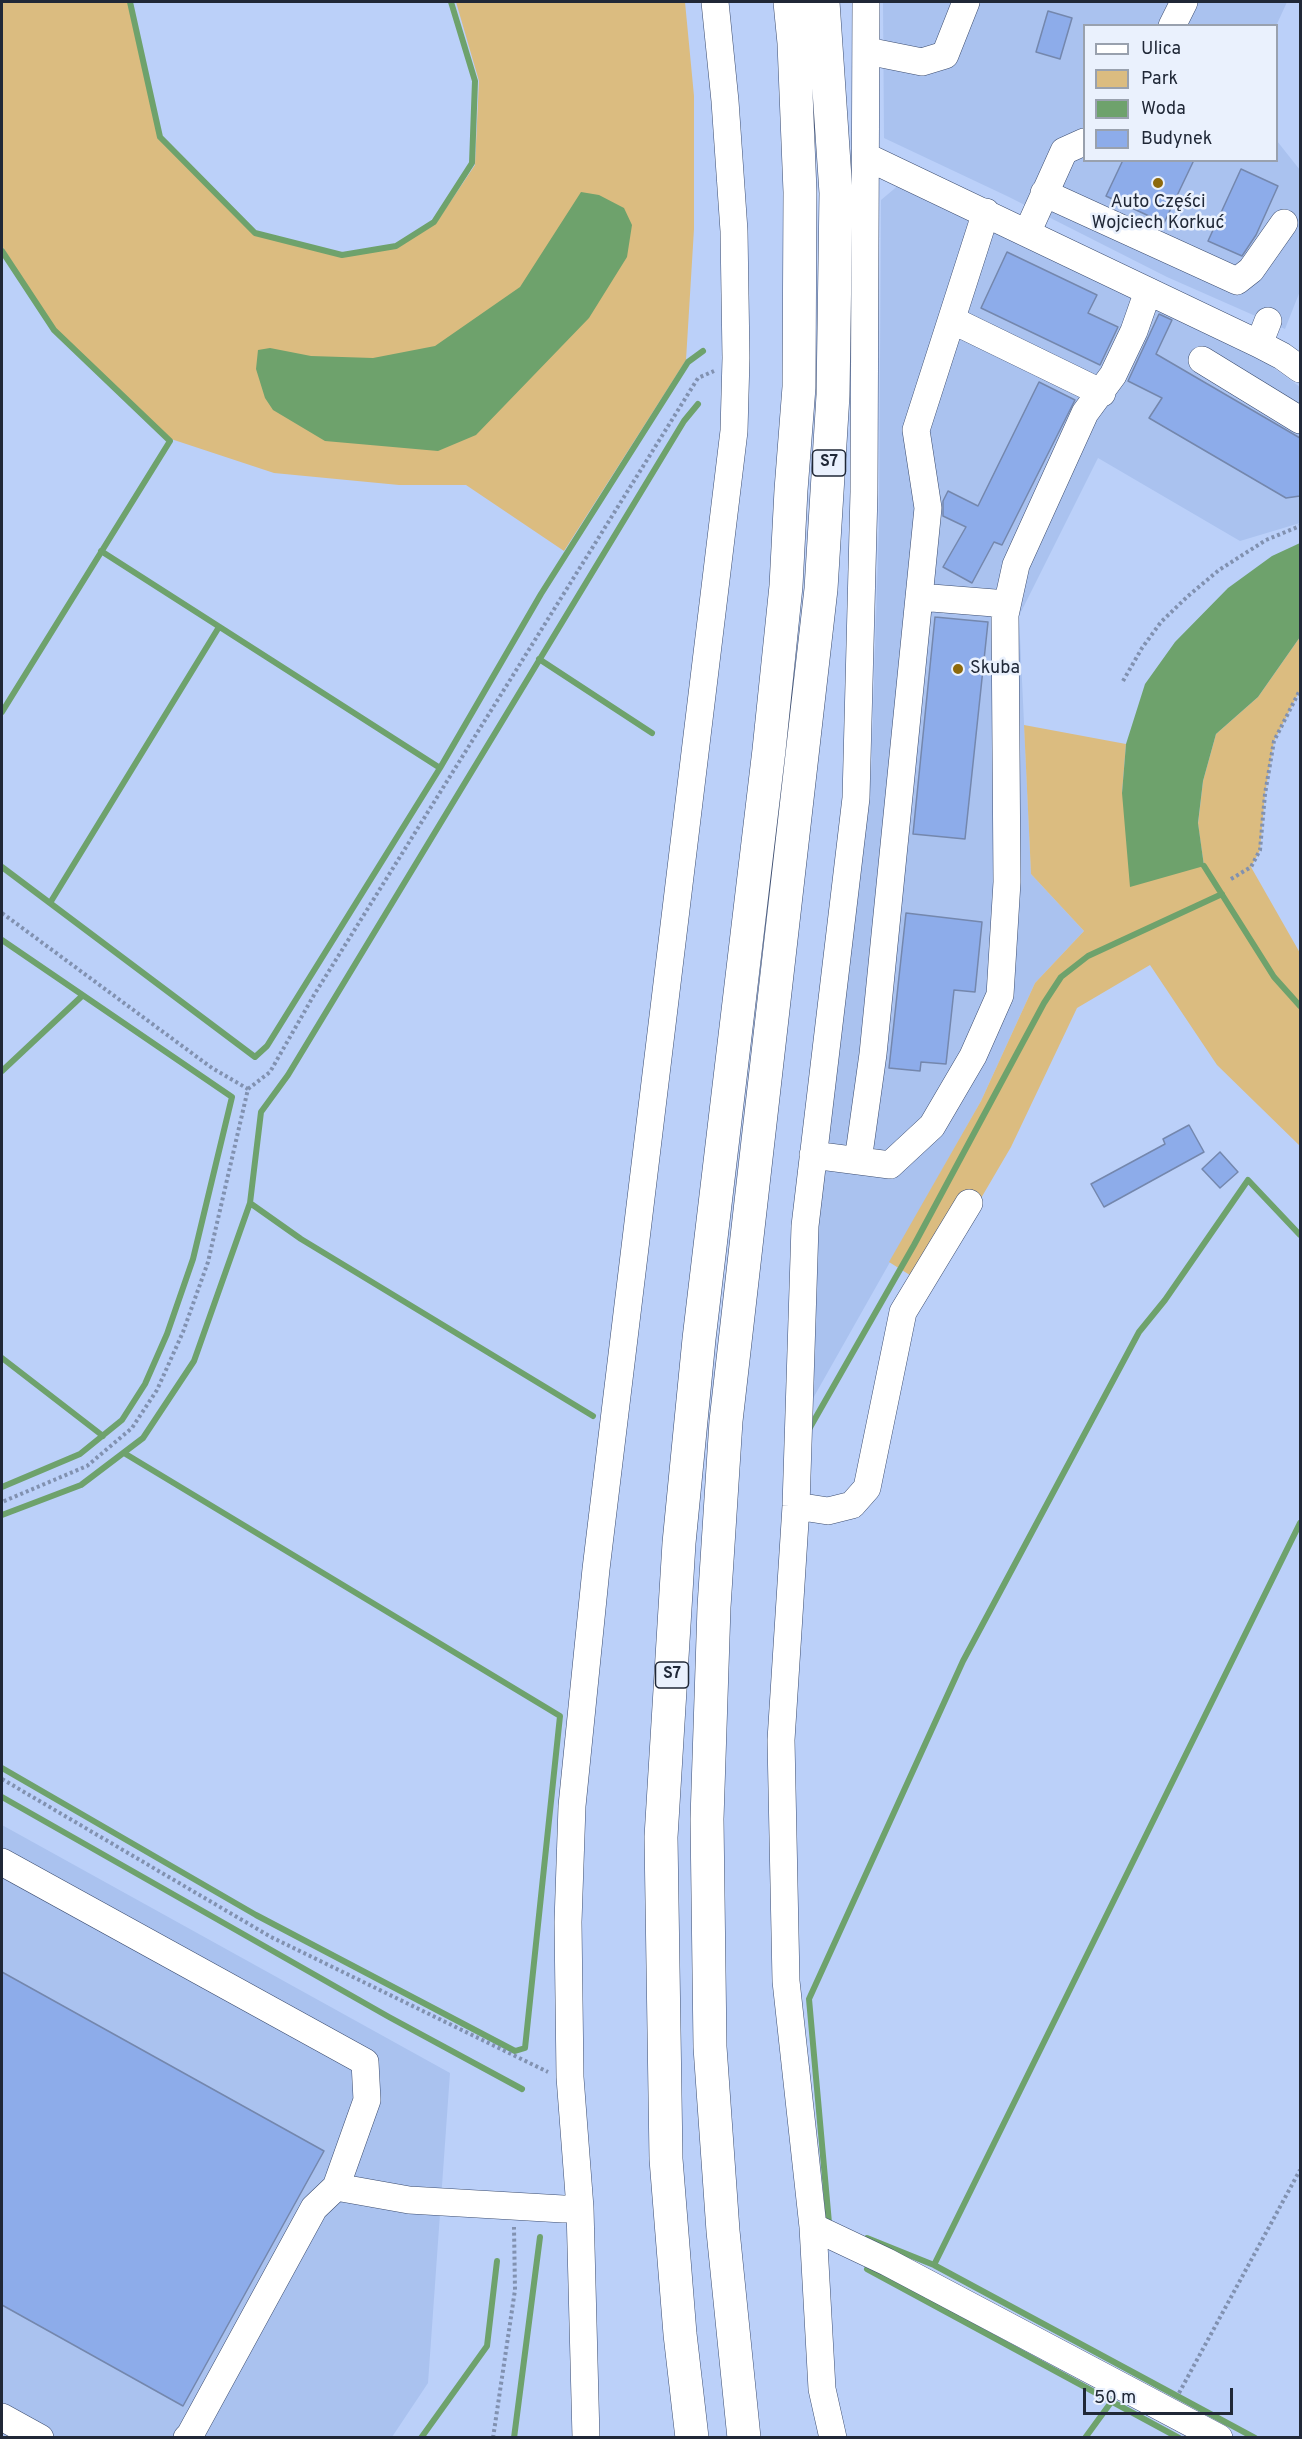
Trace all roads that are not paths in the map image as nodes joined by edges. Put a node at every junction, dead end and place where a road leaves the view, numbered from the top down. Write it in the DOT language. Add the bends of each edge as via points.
graph roads {
  1 [pos="715,2"];
  2 [pos="790,2"];
  3 [pos="823,2"];
  4 [pos="866,2"];
  5 [pos="966,2"];
  6 [pos="1184,2"];
  7 [pos="1173,24"];
  8 [pos="867,51"];
  9 [pos="1083,142"];
  10 [pos="867,157"];
  11 [pos="1044,193"];
  12 [pos="986,212"];
  13 [pos="1284,223"];
  14 [pos="1026,233"];
  15 [pos="1148,291"];
  16 [pos="952,320"];
  17 [pos="1202,360"];
  18 [pos="1300,369"];
  19 [pos="1102,393"];
  20 [pos="1300,420"];
  21 [pos="919,597"];
  22 [pos="1007,604"];
  23 [pos="813,1155"];
  24 [pos="858,1161"];
  25 [pos="969,1203"];
  26 [pos="796,1506"];
  27 [pos="2,1862"];
  28 [pos="336,2187"];
  29 [pos="580,2208"];
  30 [pos="813,2227"];
  31 [pos="2,2417"];
  32 [pos="40,2438"];
  33 [pos="187,2438"];
  34 [pos="586,2438"];
  35 [pos="692,2438"];
  36 [pos="744,2438"];
  37 [pos="833,2438"];
  38 [pos="1219,2438"];
  1 -- 29 [label="street" via="734,231 736,358 731,452 577,1742 568,1922 570,2077"];
  2 -- 35 [label="highway, S7" via="800,192 800,387 769,750 680,1532 661,1837 666,2159"];
  3 -- 36 [label="highway, S7" via="836,193 833,395 821,589 727,1410 713,1619 707,1819 710,2047 723,2232"];
  4 -- 8 [label="street"];
  5 -- 8 [label="street" via="945,55 922,62"];
  6 -- 7 [label="street"];
  8 -- 10 [label="street"];
  9 -- 11 [label="street" via="1064,151"];
  10 -- 12 [label="street"];
  10 -- 23 [label="street" via="856,798"];
  11 -- 13 [label="street" via="1237,281 1251,270"];
  11 -- 14 [label="street"];
  12 -- 14 [label="street"];
  12 -- 16 [label="street"];
  14 -- 15 [label="street"];
  15 -- 18 [label="street" via="1263,333 1282,356"];
  15 -- 19 [label="street" via="1134,331"];
  16 -- 19 [label="street"];
  16 -- 21 [label="street" via="916,430 928,508"];
  17 -- 20 [label="street"];
  19 -- 22 [label="street" via="1085,413 1016,565"];
  21 -- 22 [label="street"];
  21 -- 24 [label="street" via="873,1054"];
  22 -- 24 [label="street" via="1007,882 1000,995 973,1056 932,1126 890,1165"];
  23 -- 24 [label="street"];
  23 -- 26 [label="street" via="805,1226"];
  25 -- 26 [label="street" via="903,1312 867,1488 852,1505 828,1510"];
  26 -- 30 [label="street" via="781,1740 786,1981"];
  27 -- 28 [label="street" via="365,2062 368,2100"];
  28 -- 29 [label="street" via="409,2200"];
  28 -- 33 [label="street" via="314,2208"];
  29 -- 34 [label="street"];
  30 -- 37 [label="street" via="822,2389"];
  30 -- 38 [label="street" via="887,2262"];
  31 -- 32 [label="street"];
}
